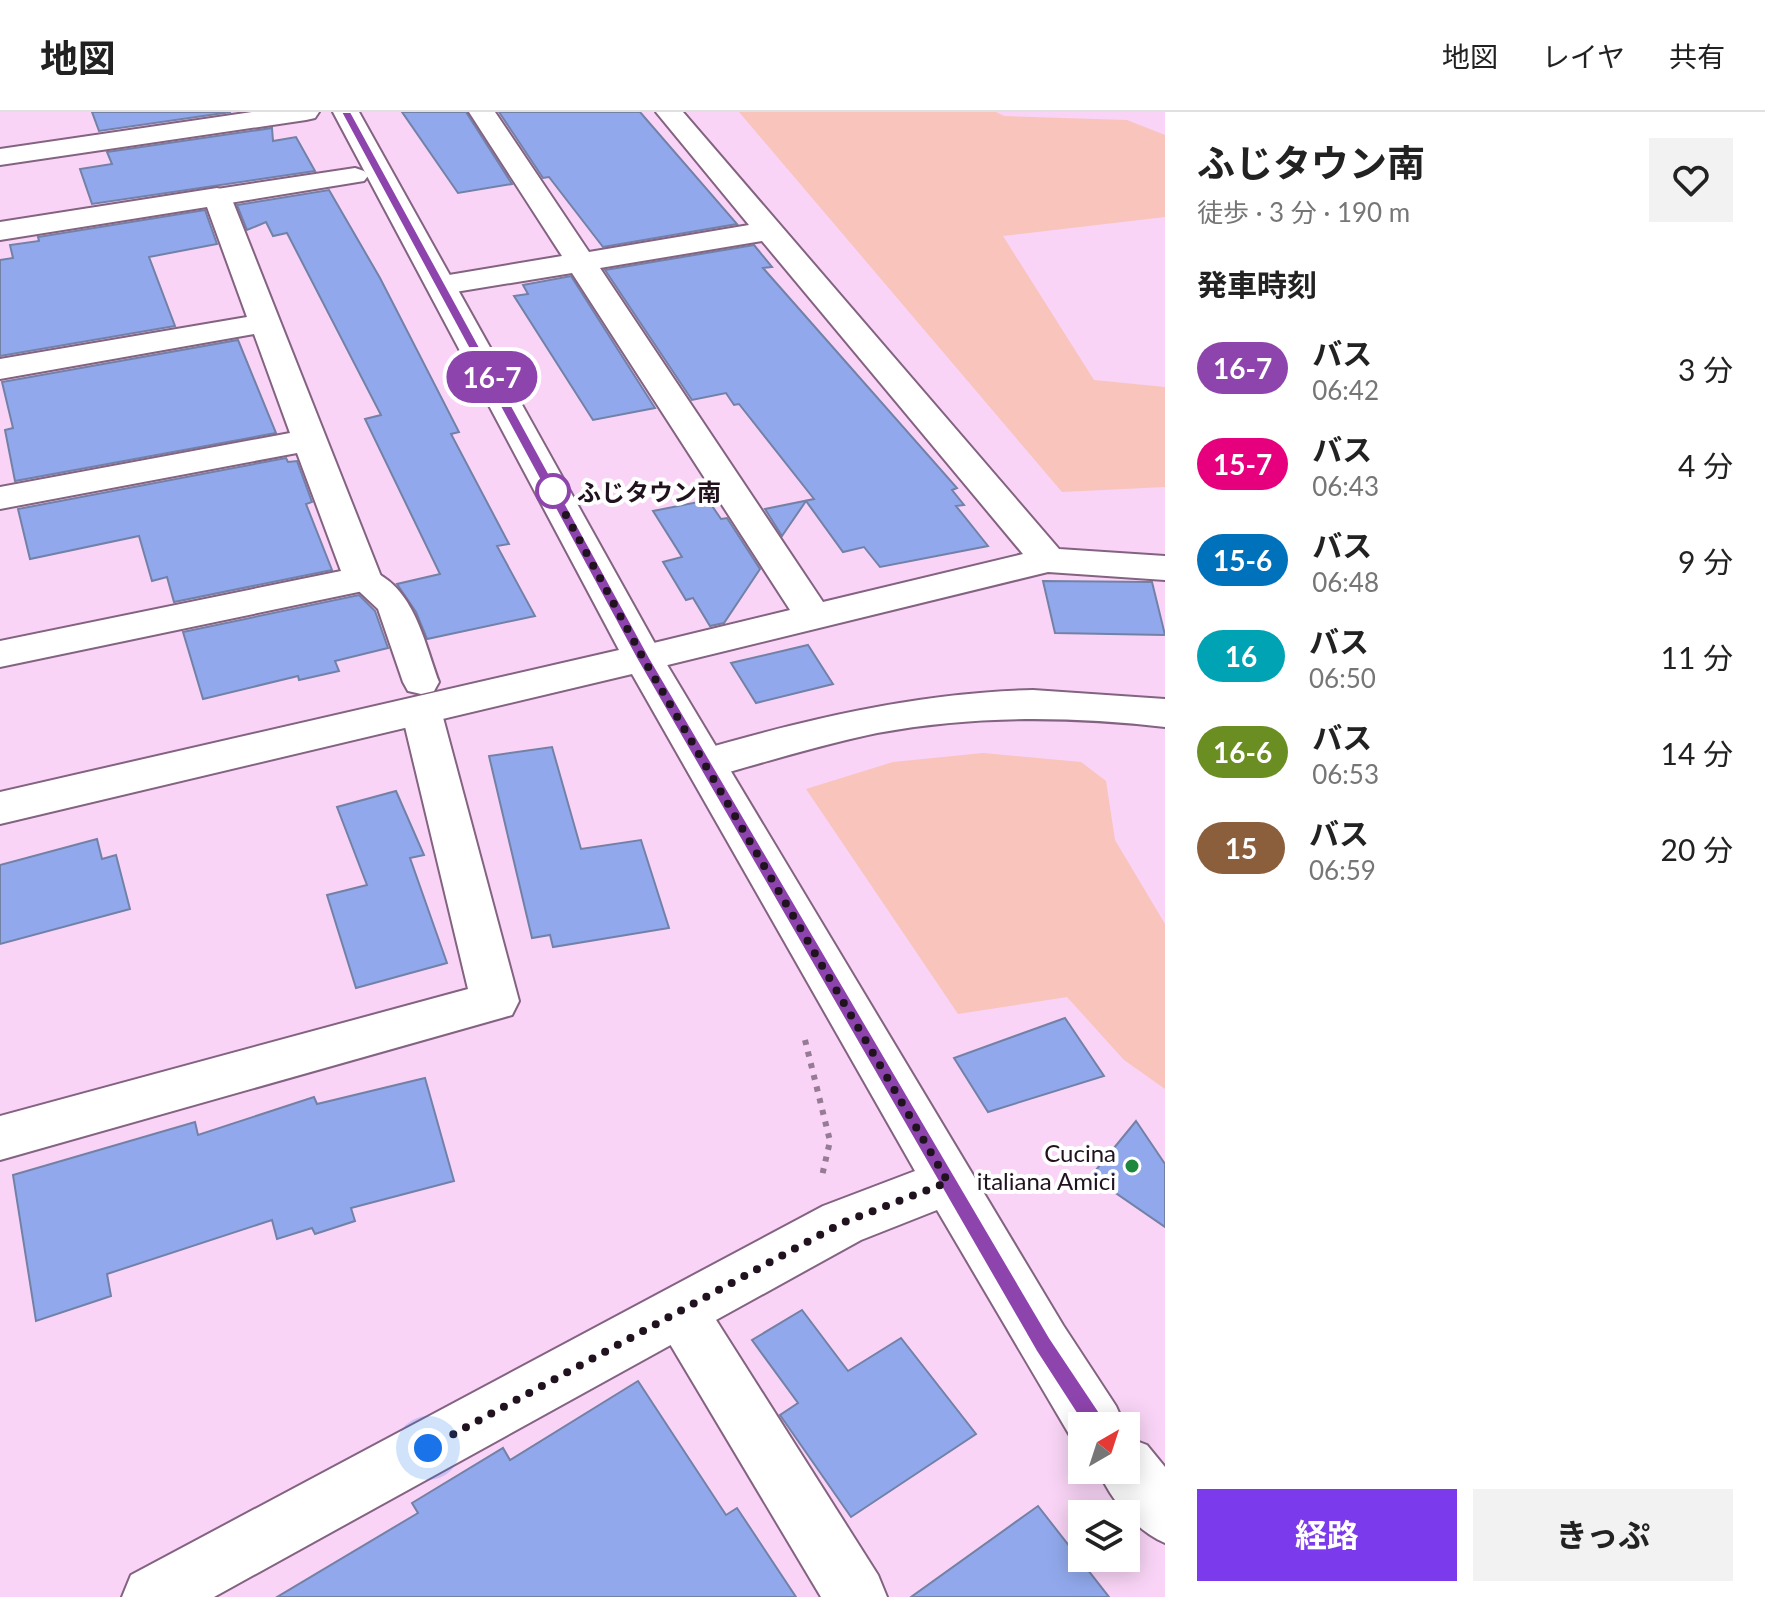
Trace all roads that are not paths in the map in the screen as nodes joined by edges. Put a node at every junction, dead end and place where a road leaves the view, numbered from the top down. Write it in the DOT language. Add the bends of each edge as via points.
graph roads {
  1 [pos="306,112"];
  2 [pos="346,112"];
  3 [pos="482,112"];
  4 [pos="669,112"];
  5 [pos="0,157"];
  6 [pos="355,176"];
  7 [pos="217,197"];
  8 [pos="0,231"];
  9 [pos="769,231"];
  10 [pos="582,262"];
  11 [pos="443,285"];
  12 [pos="265,323"];
  13 [pos="0,369"];
  14 [pos="310,440"];
  15 [pos="0,498"];
  16 [pos="1048,560"];
  17 [pos="1165,568"];
  18 [pos="363,579"];
  19 [pos="814,617"];
  20 [pos="0,654"];
  21 [pos="643,658"];
  22 [pos="421,696"];
  23 [pos="1165,713"];
  24 [pos="705,764"];
  25 [pos="0,808"];
  26 [pos="0,1138"];
  27 [pos="948,1182"];
  28 [pos="680,1311"];
  29 [pos="1087,1412"];
  30 [pos="1140,1483"];
  31 [pos="1165,1513"];
  32 [pos="153,1597"];
  33 [pos="856,1597"];
  1 -- 5 [label="street"];
  2 -- 11 [label="street"];
  3 -- 10 [label="street"];
  4 -- 9 [label="street"];
  6 -- 7 [label="street"];
  7 -- 8 [label="street"];
  7 -- 12 [label="street"];
  9 -- 10 [label="street"];
  9 -- 16 [label="street"];
  10 -- 11 [label="street"];
  10 -- 19 [label="street"];
  11 -- 21 [label="street"];
  12 -- 13 [label="street"];
  12 -- 14 [label="street"];
  14 -- 15 [label="street"];
  14 -- 18 [label="street"];
  16 -- 17 [label="street"];
  16 -- 19 [label="street"];
  18 -- 20 [label="street"];
  18 -- 22 [label="street" via="393,604"];
  19 -- 21 [label="street"];
  21 -- 22 [label="street"];
  21 -- 24 [label="street"];
  22 -- 25 [label="street"];
  22 -- 26 [label="street" via="495,1001"];
  23 -- 24 [label="street" via="1087,705 960,707 840,728"];
  24 -- 27 [label="street"];
  27 -- 28 [label="street" via="842,1223"];
  27 -- 29 [label="street"];
  28 -- 32 [label="street"];
  28 -- 33 [label="street"];
  30 -- 31 [label="street"];
}
